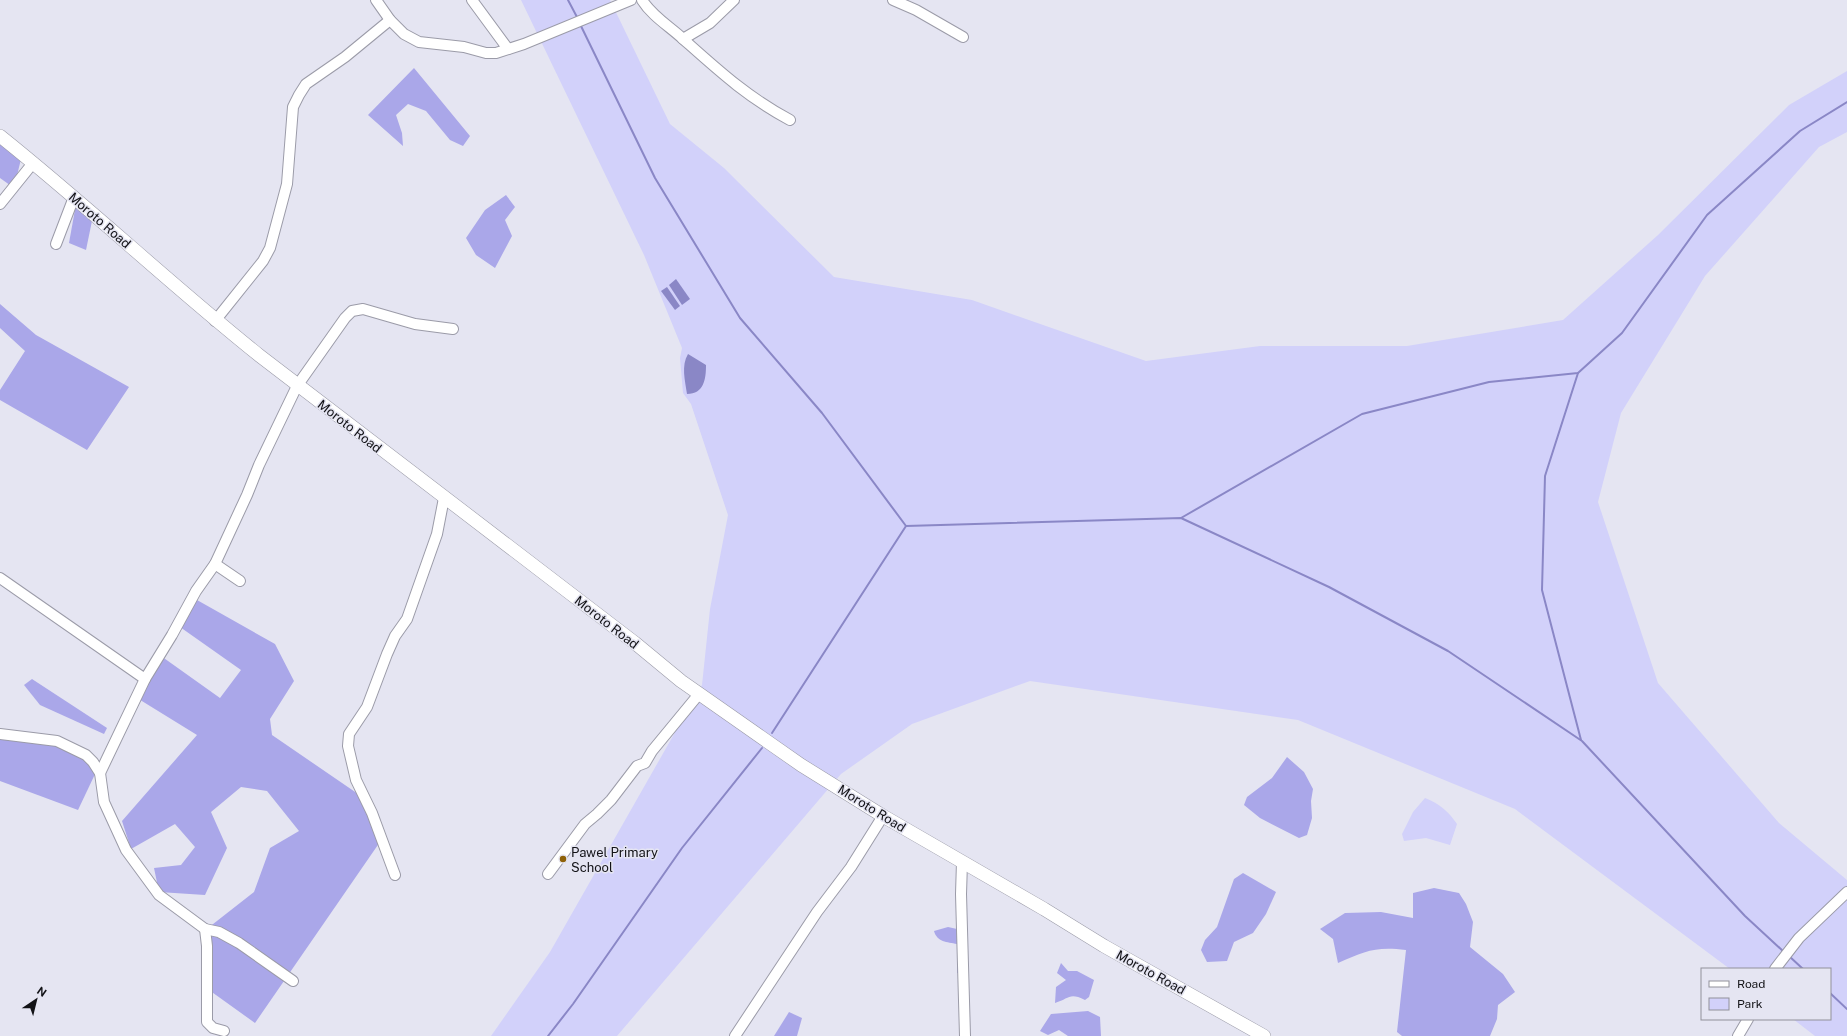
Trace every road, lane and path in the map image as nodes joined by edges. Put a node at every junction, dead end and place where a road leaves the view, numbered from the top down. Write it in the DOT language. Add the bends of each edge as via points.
graph roads {
  1 [pos="376,0"];
  2 [pos="472,0"];
  3 [pos="631,0"];
  4 [pos="642,0"];
  5 [pos="734,0"];
  6 [pos="893,0"];
  7 [pos="390,20"];
  8 [pos="963,37"];
  9 [pos="683,39"];
  10 [pos="508,49"];
  11 [pos="790,120"];
  12 [pos="0,136"];
  13 [pos="34,163"];
  14 [pos="74,197"];
  15 [pos="0,204"];
  16 [pos="56,244"];
  17 [pos="215,321"];
  18 [pos="453,329"];
  19 [pos="297,386"];
  20 [pos="444,498"];
  21 [pos="215,564"];
  22 [pos="0,578"];
  23 [pos="240,581"];
  24 [pos="145,679"];
  25 [pos="699,694"];
  26 [pos="0,734"];
  27 [pos="100,772"];
  28 [pos="883,816"];
  29 [pos="962,862"];
  30 [pos="548,874"];
  31 [pos="395,875"];
  32 [pos="1847,892"];
  33 [pos="205,929"];
  34 [pos="1776,968"];
  35 [pos="293,981"];
  36 [pos="1747,1020"];
  37 [pos="224,1031"];
  38 [pos="1257,1034"];
  39 [pos="735,1036"];
  40 [pos="965,1036"];
  41 [pos="1738,1036"];
  1 -- 7 [label="street"];
  2 -- 10 [label="street"];
  3 -- 10 [label="street"];
  4 -- 9 [label="street"];
  5 -- 9 [label="street" via="710,23"];
  6 -- 8 [label="street" via="905,4"];
  7 -- 10 [label="street" via="404,34 419,42 464,47 486,53"];
  7 -- 17 [label="street" via="345,57 306,84 299,95 293,107 286,184 270,248 263,261"];
  9 -- 11 [label="street" via="742,91"];
  12 -- 13 [label="main road, Moroto Road"];
  13 -- 14 [label="main road, Moroto Road"];
  13 -- 15 [label="street"];
  14 -- 16 [label="street"];
  14 -- 17 [label="main road, Moroto Road"];
  17 -- 19 [label="main road, Moroto Road"];
  18 -- 19 [label="street" via="415,324 379,312 357,309 345,318"];
  19 -- 20 [label="main road, Moroto Road"];
  19 -- 21 [label="street"];
  20 -- 25 [label="main road, Moroto Road"];
  20 -- 31 [label="street" via="437,534 407,619 389,649 367,707 348,734 349,752 356,780 372,813"];
  21 -- 23 [label="street"];
  21 -- 24 [label="street" via="196,591"];
  22 -- 24 [label="street"];
  24 -- 27 [label="street"];
  25 -- 28 [label="main road, Moroto Road" via="801,765"];
  25 -- 30 [label="street" via="645,763 637,766 611,800 585,824"];
  26 -- 27 [label="street" via="57,741 86,755"];
  27 -- 33 [label="street" via="104,802 126,850 159,895"];
  28 -- 29 [label="main road, Moroto Road"];
  28 -- 39 [label="street"];
  29 -- 38 [label="main road, Moroto Road"];
  29 -- 40 [label="street"];
  32 -- 34 [label="street" via="1799,938"];
  33 -- 35 [label="street" via="225,935 239,943"];
  33 -- 37 [label="street" via="207,1022 213,1028"];
  36 -- 41 [label="street"];
}
